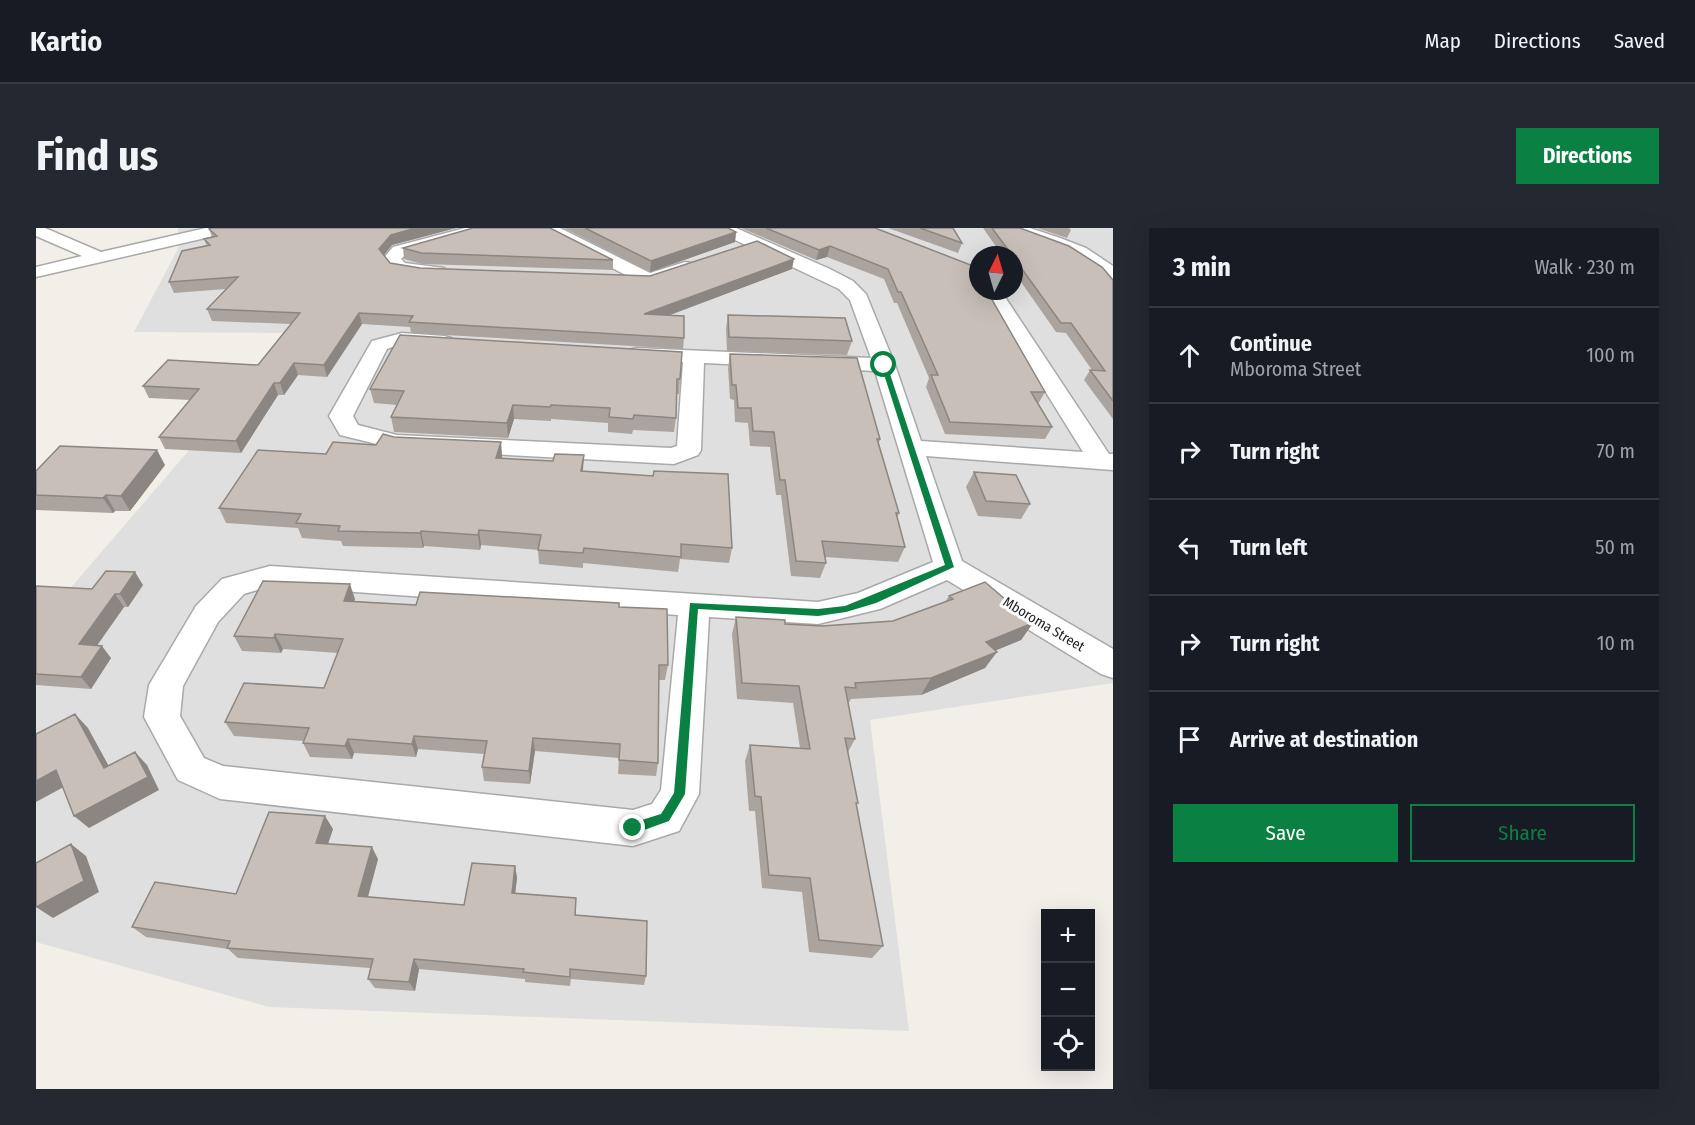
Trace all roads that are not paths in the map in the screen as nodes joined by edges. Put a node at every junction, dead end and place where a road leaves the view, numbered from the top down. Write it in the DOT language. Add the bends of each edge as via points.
graph roads {
  1 [pos="227,228"];
  2 [pos="484,228"];
  3 [pos="547,228"];
  4 [pos="722,228"];
  5 [pos="1014,228"];
  6 [pos="36,230"];
  7 [pos="99,257"];
  8 [pos="702,261"];
  9 [pos="36,272"];
  10 [pos="458,272"];
  11 [pos="1113,276"];
  12 [pos="601,278"];
  13 [pos="649,279"];
  14 [pos="998,300"];
  15 [pos="471,344"];
  16 [pos="612,353"];
  17 [pos="694,358"];
  18 [pos="884,365"];
  19 [pos="911,448"];
  20 [pos="1107,462"];
  21 [pos="949,567"];
  22 [pos="693,605"];
  23 [pos="1113,665"];
  1 -- 7 [label="street"];
  2 -- 10 [label="street" via="399,251 392,259 400,268"];
  3 -- 13 [label="street"];
  4 -- 18 [label="street" via="744,246 824,273 852,292 859,298"];
  5 -- 11 [label="street" via="1084,253"];
  6 -- 7 [label="street"];
  7 -- 9 [label="street"];
  8 -- 13 [label="street"];
  12 -- 13 [label="street"];
  14 -- 20 [label="street"];
  15 -- 17 [label="street" via="400,339 379,345 341,416 349,430 397,442 674,456 689,450"];
  16 -- 17 [label="street"];
  17 -- 18 [label="street"];
  18 -- 19 [label="street"];
  19 -- 20 [label="street"];
  19 -- 21 [label="street"];
  21 -- 22 [label="street" via="846,609 818,613"];
  21 -- 23 [label="street, Mboroma Street"];
  22 -- 22 [label="street" via="270,576 233,586 207,614 166,685 162,717 190,769 220,782 633,828 665,818 680,794"];
}
